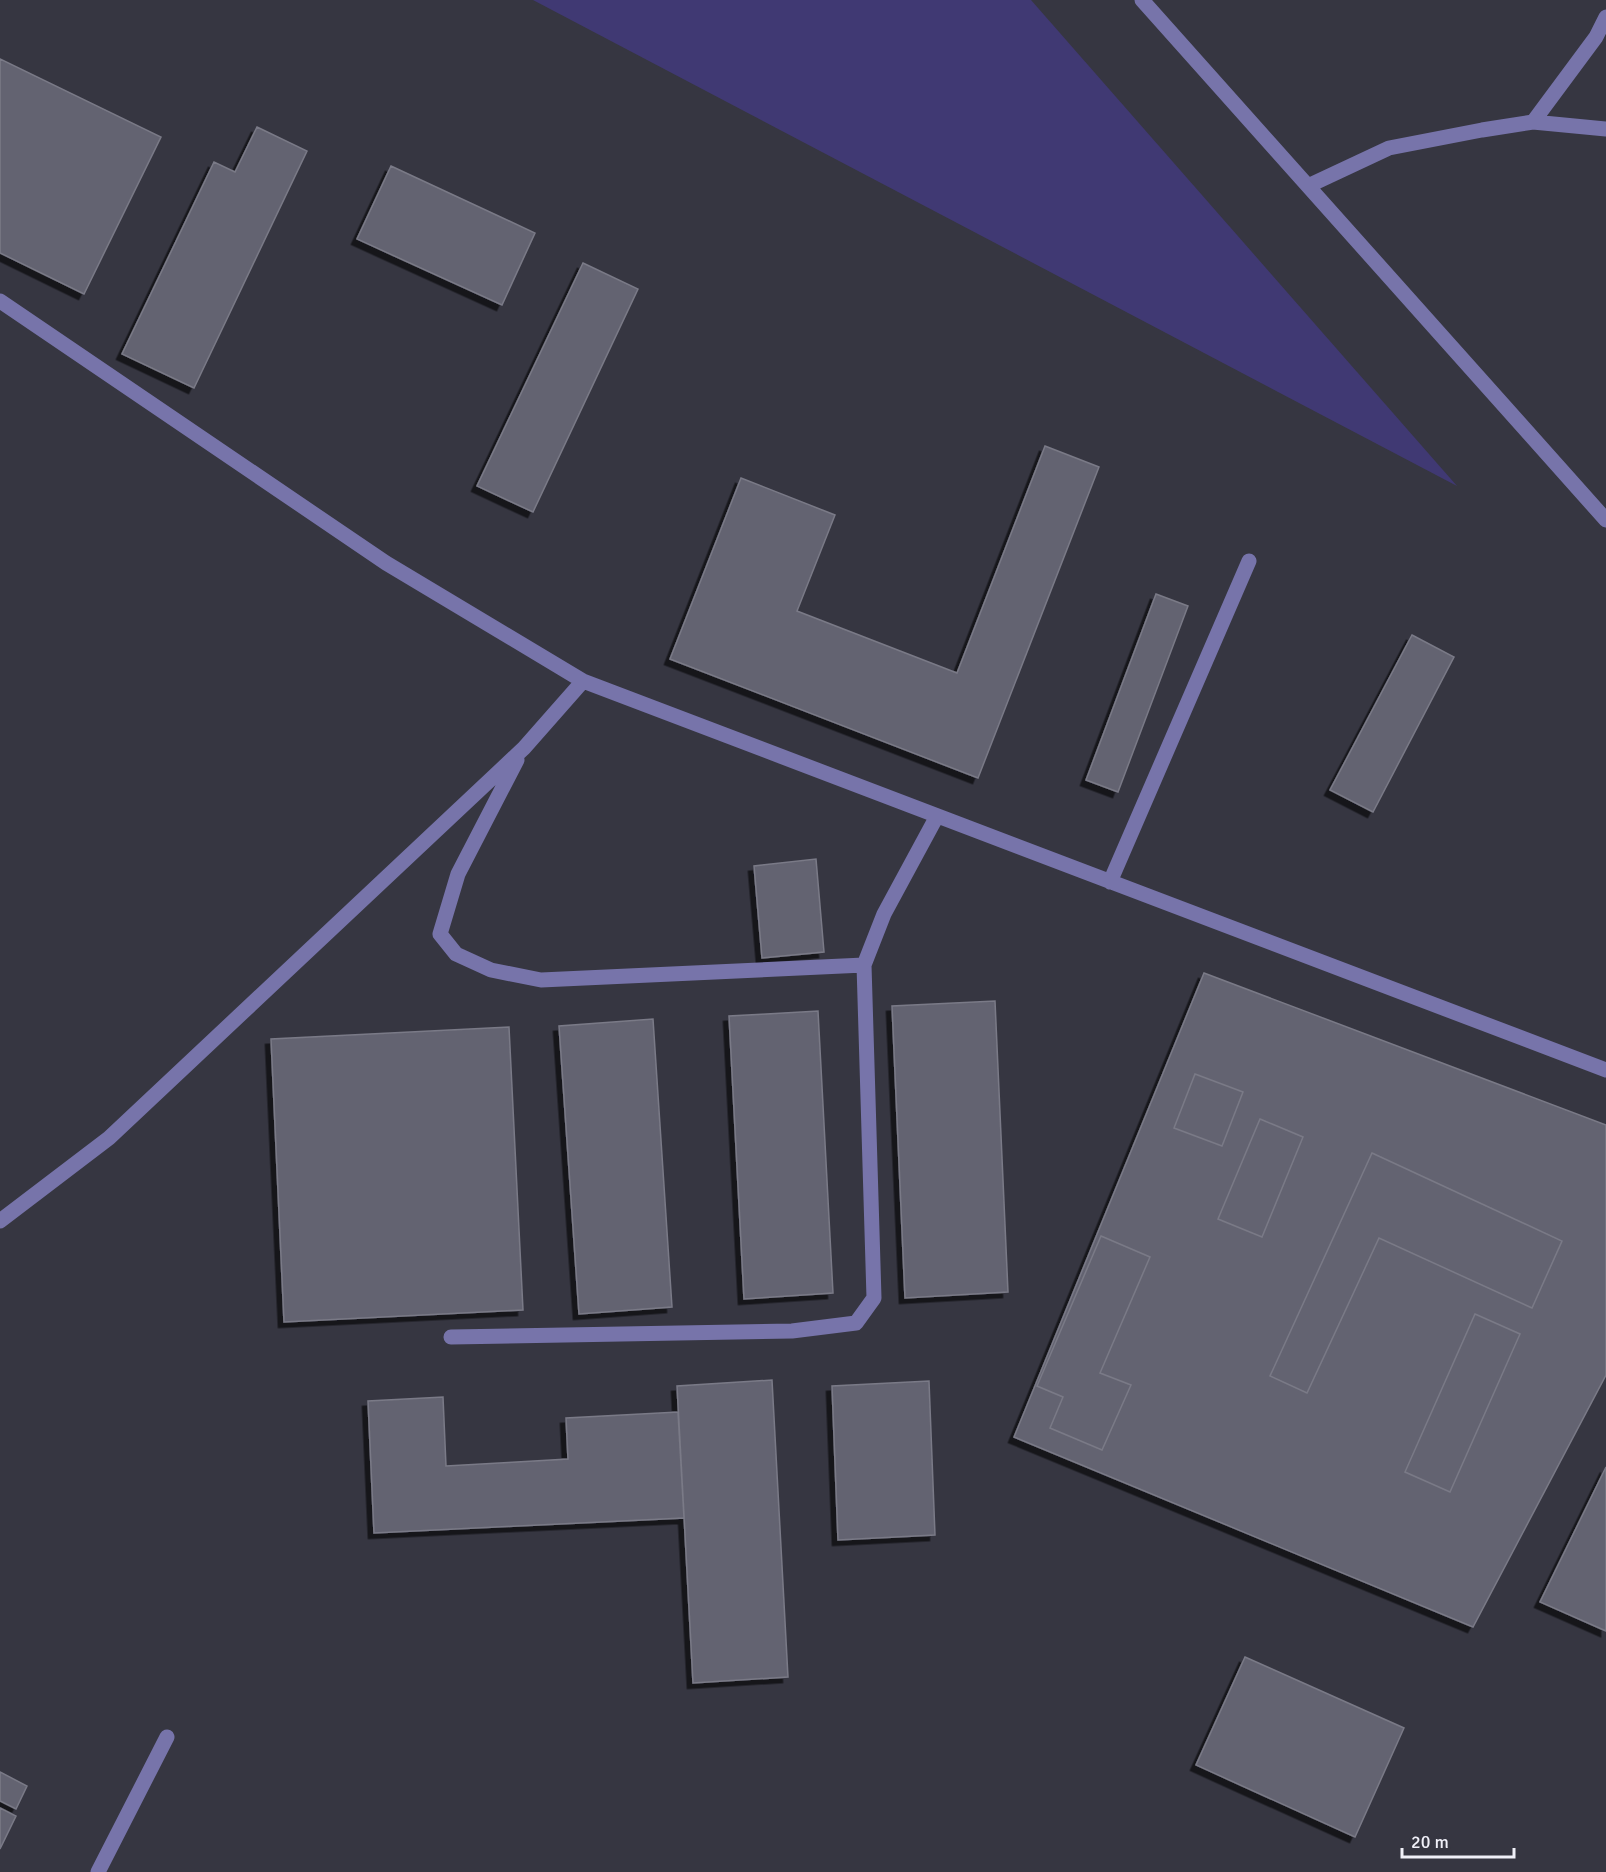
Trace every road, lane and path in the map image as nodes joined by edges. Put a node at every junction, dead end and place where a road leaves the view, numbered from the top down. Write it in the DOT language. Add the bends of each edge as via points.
graph roads {
  1 [pos="1142,0"];
  2 [pos="1606,17"];
  3 [pos="1533,122"];
  4 [pos="1606,129"];
  5 [pos="1310,185"];
  6 [pos="0,301"];
  7 [pos="1606,520"];
  8 [pos="1249,561"];
  9 [pos="583,681"];
  10 [pos="524,748"];
  11 [pos="937,816"];
  12 [pos="1110,882"];
  13 [pos="864,965"];
  14 [pos="1606,1070"];
  15 [pos="0,1221"];
  16 [pos="451,1337"];
  17 [pos="167,1737"];
  18 [pos="98,1872"];
  1 -- 5 [label="street"];
  2 -- 3 [label="street" via="1596,37"];
  3 -- 4 [label="street"];
  3 -- 5 [label="street" via="1389,148"];
  5 -- 7 [label="street"];
  6 -- 9 [label="street" via="386,563"];
  8 -- 12 [label="street"];
  9 -- 10 [label="street"];
  9 -- 11 [label="street"];
  10 -- 13 [label="street" via="458,874 440,934 456,954 491,970 541,980"];
  10 -- 15 [label="street" via="109,1138"];
  11 -- 12 [label="street"];
  11 -- 13 [label="street" via="884,914"];
  12 -- 14 [label="street"];
  13 -- 16 [label="street" via="874,1298 855,1323 792,1331"];
  17 -- 18 [label="street"];
}
